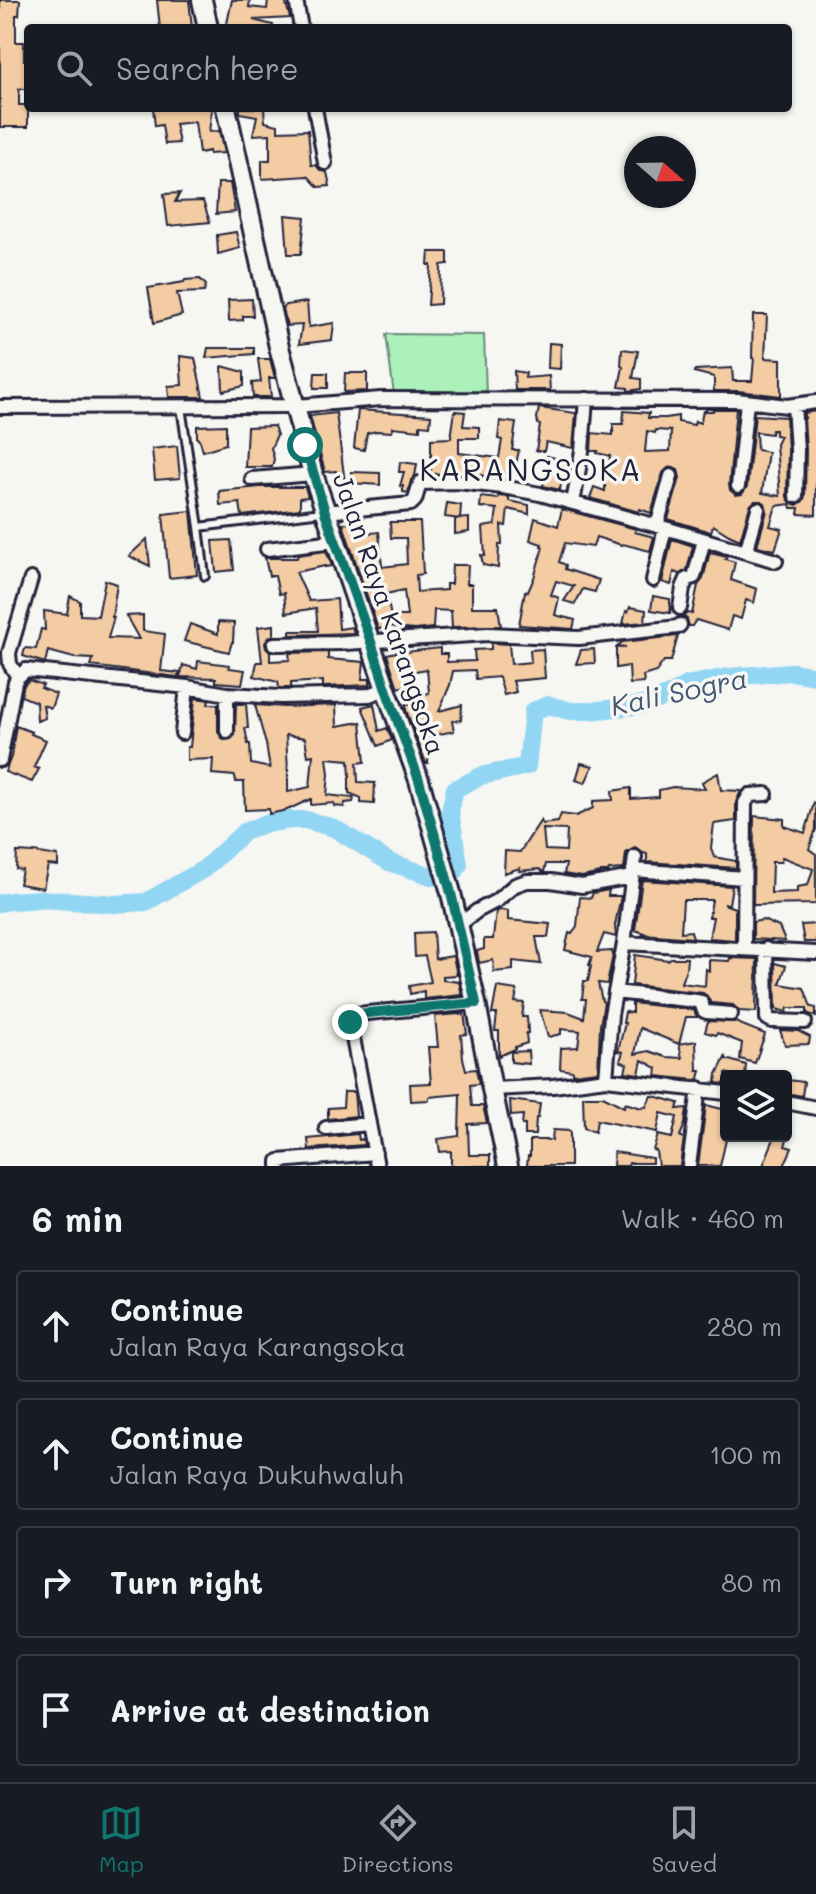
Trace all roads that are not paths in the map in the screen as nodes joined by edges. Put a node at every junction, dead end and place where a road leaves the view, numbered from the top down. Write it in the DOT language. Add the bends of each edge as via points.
graph roads {
  1 [pos="202,0"];
  2 [pos="296,0"];
  3 [pos="207,24"];
  4 [pos="300,24"];
  5 [pos="227,112"];
  6 [pos="316,112"];
  7 [pos="325,163"];
  8 [pos="586,399"];
  9 [pos="747,402"];
  10 [pos="816,402"];
  11 [pos="794,405"];
  12 [pos="181,406"];
  13 [pos="296,406"];
  14 [pos="0,407"];
  15 [pos="313,474"];
  16 [pos="671,476"];
  17 [pos="252,479"];
  18 [pos="738,486"];
  19 [pos="796,496"];
  20 [pos="573,503"];
  21 [pos="758,509"];
  22 [pos="325,512"];
  23 [pos="199,527"];
  24 [pos="661,527"];
  25 [pos="704,540"];
  26 [pos="335,541"];
  27 [pos="267,549"];
  28 [pos="746,552"];
  29 [pos="776,561"];
  30 [pos="205,576"];
  31 [pos="31,579"];
  32 [pos="653,580"];
  33 [pos="680,608"];
  34 [pos="680,625"];
  35 [pos="371,642"];
  36 [pos="274,644"];
  37 [pos="18,677"];
  38 [pos="187,687"];
  39 [pos="386,689"];
  40 [pos="227,694"];
  41 [pos="227,731"];
  42 [pos="182,733"];
  43 [pos="1,751"];
  44 [pos="766,794"];
  45 [pos="633,868"];
  46 [pos="744,878"];
  47 [pos="459,925"];
  48 [pos="624,943"];
  49 [pos="744,948"];
  50 [pos="766,949"];
  51 [pos="816,953"];
  52 [pos="615,992"];
  53 [pos="476,1003"];
  54 [pos="731,1014"];
  55 [pos="805,1022"];
  56 [pos="606,1079"];
  57 [pos="699,1088"];
  58 [pos="492,1089"];
  59 [pos="720,1092"];
  60 [pos="792,1103"];
  61 [pos="816,1108"];
  62 [pos="369,1124"];
  63 [pos="326,1128"];
  64 [pos="376,1160"];
  65 [pos="279,1166"];
  66 [pos="508,1166"];
  67 [pos="689,1166"];
  1 -- 3 [label="main road"];
  2 -- 4 [label="street"];
  5 -- 13 [label="main road, Jalan Raya Karangsoka"];
  6 -- 7 [label="street"];
  8 -- 9 [label="street"];
  8 -- 13 [label="street" via="381,399"];
  8 -- 20 [label="street"];
  9 -- 11 [label="street"];
  9 -- 18 [label="street"];
  10 -- 11 [label="street"];
  11 -- 19 [label="street"];
  12 -- 13 [label="street"];
  12 -- 14 [label="street"];
  12 -- 23 [label="lane"];
  13 -- 15 [label="main road, Jalan Raya Karangsoka"];
  15 -- 17 [label="street"];
  15 -- 22 [label="main road, Jalan Raya Karangsoka"];
  16 -- 24 [label="street"];
  20 -- 22 [label="street" via="503,487 423,482 411,504"];
  20 -- 24 [label="street"];
  21 -- 28 [label="street"];
  22 -- 23 [label="lane"];
  22 -- 26 [label="main road, Jalan Raya Karangsoka"];
  23 -- 30 [label="lane"];
  24 -- 25 [label="street"];
  24 -- 32 [label="street"];
  25 -- 28 [label="street"];
  25 -- 33 [label="street" via="694,577 684,583"];
  26 -- 27 [label="street"];
  26 -- 35 [label="main road, Jalan Raya Karangsoka"];
  28 -- 29 [label="street"];
  31 -- 37 [label="street" via="9,653"];
  34 -- 35 [label="street" via="579,638 488,634"];
  35 -- 36 [label="street"];
  35 -- 39 [label="main road, Jalan Raya Karangsoka"];
  37 -- 38 [label="street" via="31,670"];
  37 -- 43 [label="street"];
  38 -- 40 [label="street"];
  38 -- 42 [label="street"];
  39 -- 40 [label="street" via="348,696"];
  39 -- 47 [label="main road, Jalan Raya Karangsoka" via="419,780"];
  40 -- 41 [label="street"];
  44 -- 46 [label="street" via="750,795 745,803"];
  45 -- 46 [label="street"];
  45 -- 47 [label="street" via="582,886 527,881"];
  45 -- 48 [label="street"];
  46 -- 49 [label="street"];
  47 -- 53 [label="main road, Jalan Raya Karangsoka"];
  48 -- 49 [label="street"];
  48 -- 52 [label="street"];
  49 -- 50 [label="street"];
  50 -- 51 [label="street"];
  50 -- 55 [label="street" via="767,1018"];
  52 -- 54 [label="street" via="696,1001 704,1011"];
  52 -- 56 [label="street"];
  53 -- 58 [label="main road, Jalan Raya Karangsoka"];
  53 -- 62 [label="street" via="351,1018"];
  56 -- 57 [label="street"];
  56 -- 58 [label="street"];
  57 -- 59 [label="street"];
  57 -- 67 [label="street"];
  58 -- 66 [label="main road, Jalan Raya Karangsoka"];
  60 -- 61 [label="street"];
  62 -- 63 [label="street"];
  62 -- 64 [label="street"];
  64 -- 65 [label="street" via="279,1161"];
}
